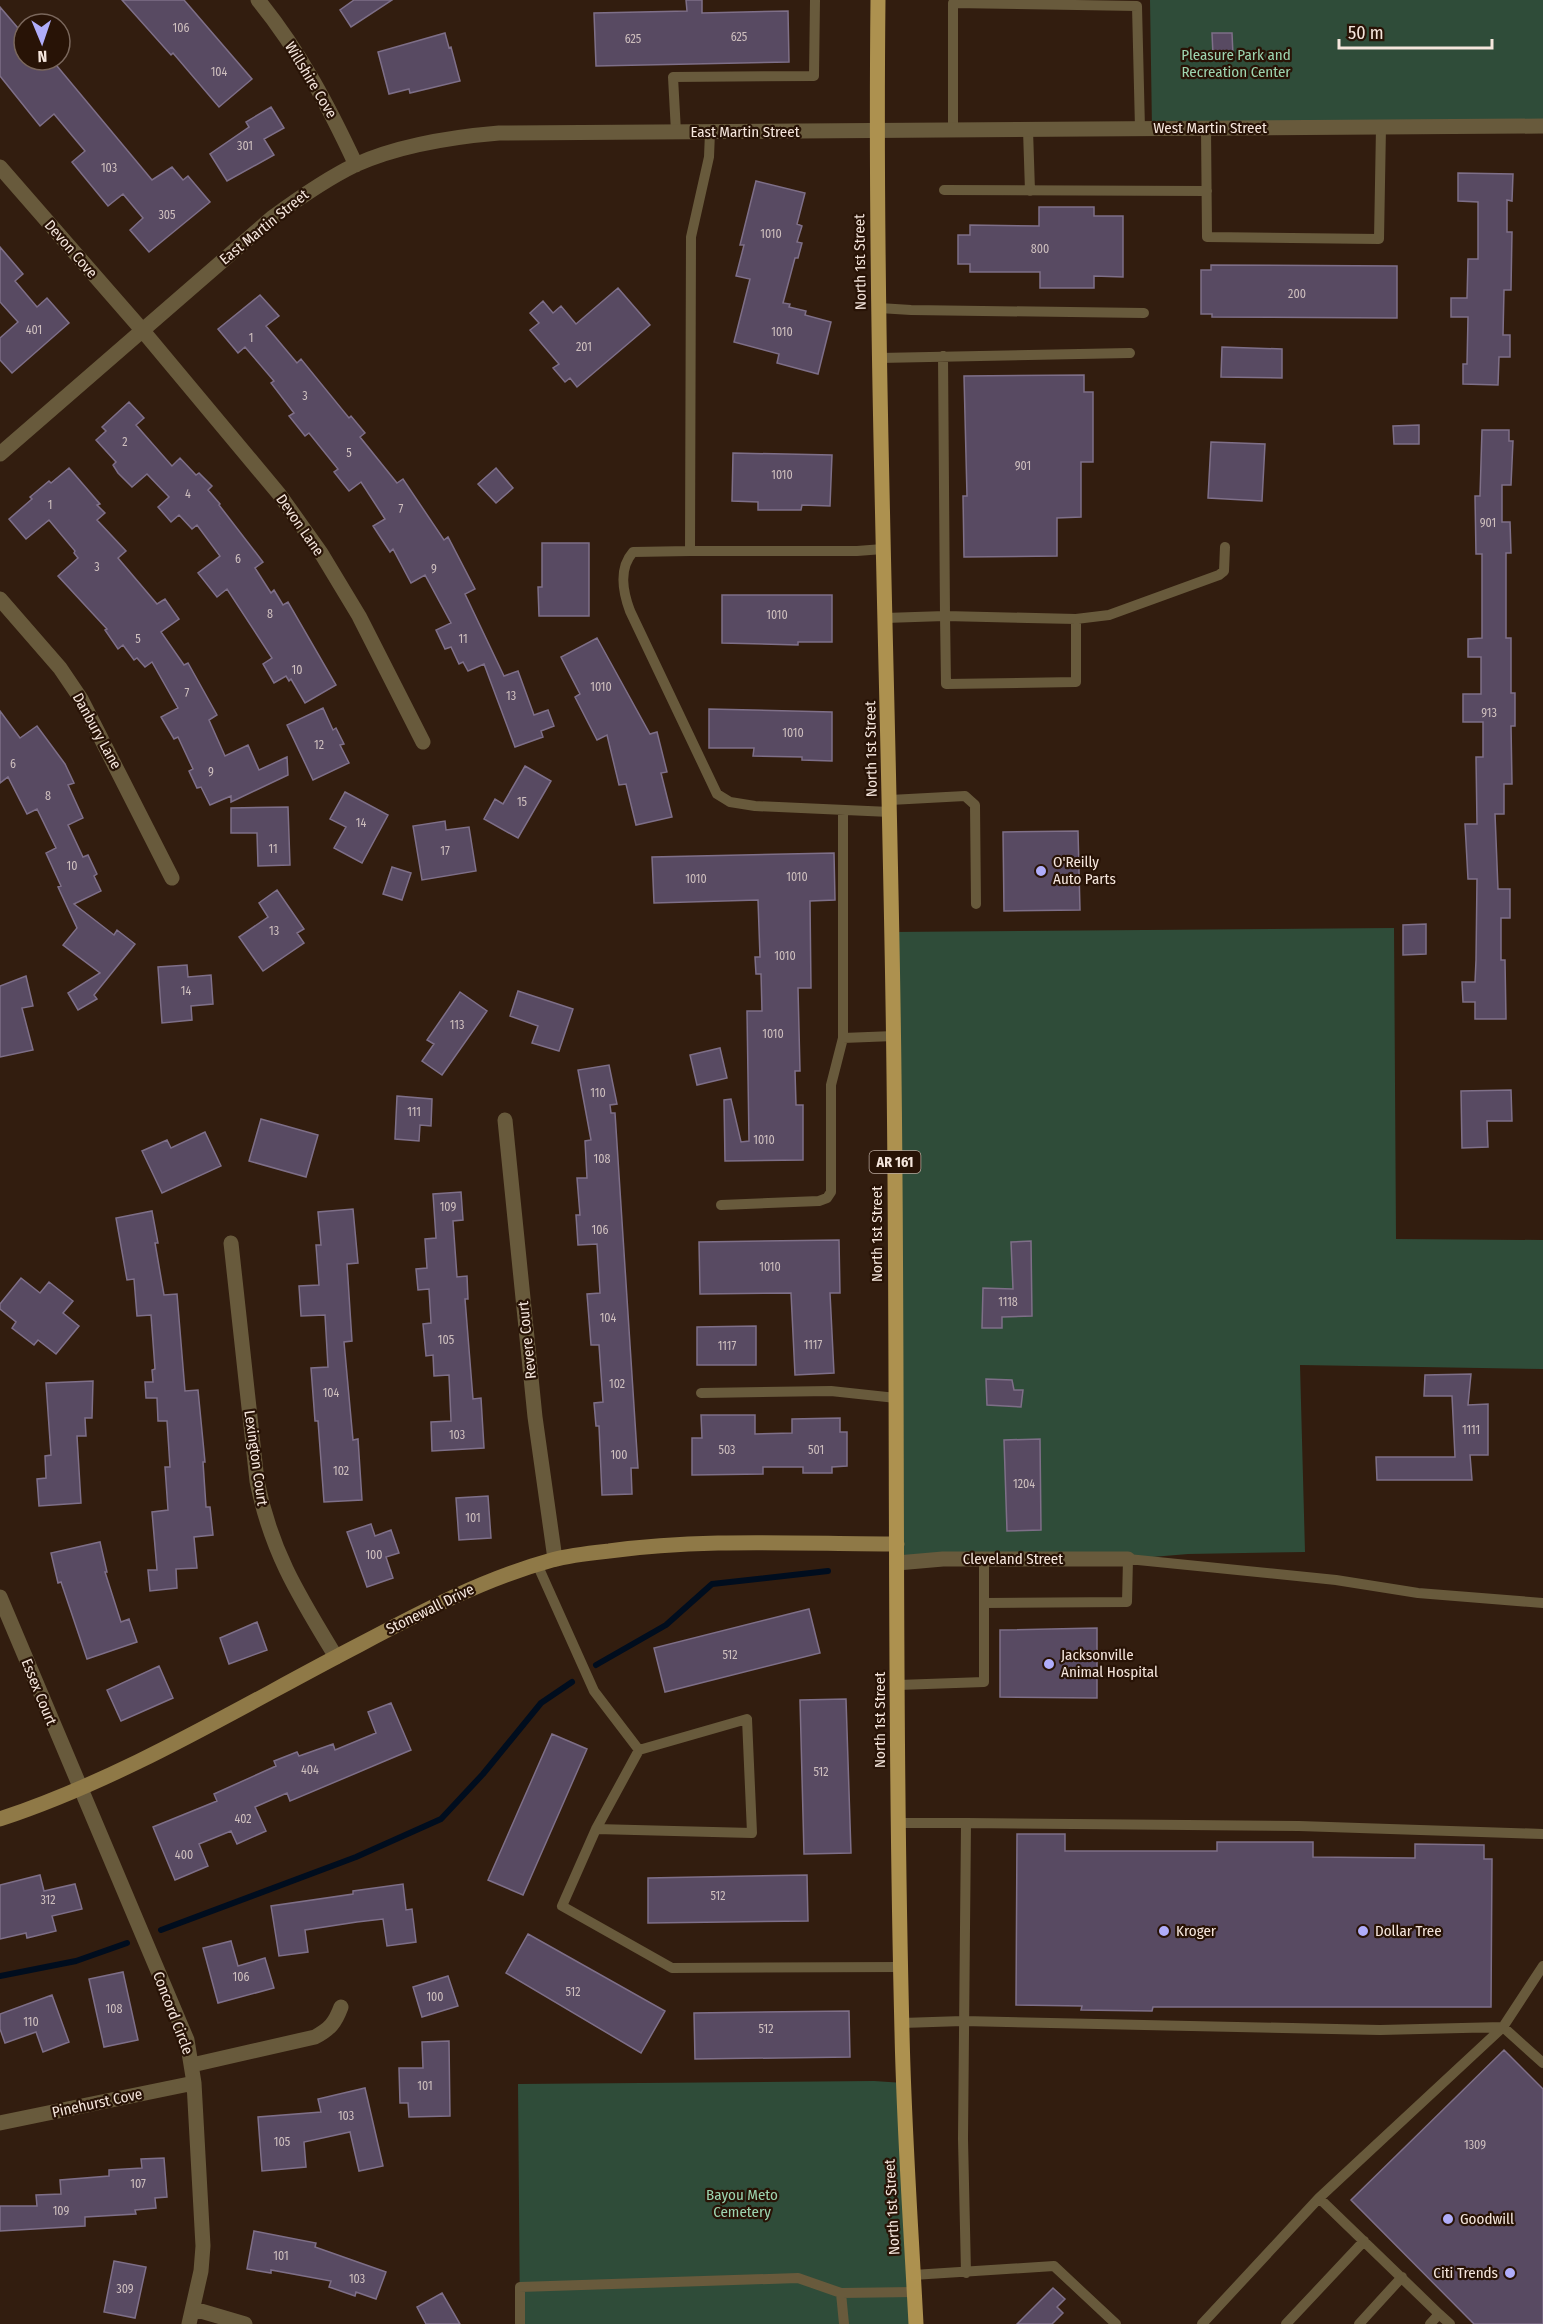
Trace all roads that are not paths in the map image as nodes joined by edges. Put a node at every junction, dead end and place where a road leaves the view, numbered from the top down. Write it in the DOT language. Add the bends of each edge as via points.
graph roads {
  1 [pos="258,0"];
  2 [pos="815,0"];
  3 [pos="878,0"];
  4 [pos="953,2"];
  5 [pos="1543,126"];
  6 [pos="1381,127"];
  7 [pos="1206,128"];
  8 [pos="1140,129"];
  9 [pos="953,130"];
  10 [pos="1028,130"];
  11 [pos="877,131"];
  12 [pos="676,132"];
  13 [pos="710,132"];
  14 [pos="356,165"];
  15 [pos="0,167"];
  16 [pos="944,190"];
  17 [pos="1030,190"];
  18 [pos="1207,191"];
  19 [pos="879,308"];
  20 [pos="1144,313"];
  21 [pos="143,331"];
  22 [pos="1130,353"];
  23 [pos="943,356"];
  24 [pos="879,358"];
  25 [pos="0,454"];
  26 [pos="1225,547"];
  27 [pos="883,549"];
  28 [pos="690,551"];
  29 [pos="0,599"];
  30 [pos="945,616"];
  31 [pos="885,618"];
  32 [pos="1076,619"];
  33 [pos="423,742"];
  34 [pos="890,806"];
  35 [pos="843,811"];
  36 [pos="172,878"];
  37 [pos="976,904"];
  38 [pos="894,1036"];
  39 [pos="843,1038"];
  40 [pos="505,1119"];
  41 [pos="721,1205"];
  42 [pos="231,1243"];
  43 [pos="701,1393"];
  44 [pos="896,1398"];
  45 [pos="897,1544"];
  46 [pos="555,1559"];
  47 [pos="984,1559"];
  48 [pos="1128,1559"];
  49 [pos="897,1563"];
  50 [pos="537,1564"];
  51 [pos="0,1597"];
  52 [pos="984,1603"];
  53 [pos="1543,1604"];
  54 [pos="336,1657"];
  55 [pos="898,1685"];
  56 [pos="639,1750"];
  57 [pos="79,1788"];
  58 [pos="0,1819"];
  59 [pos="966,1822"];
  60 [pos="899,1824"];
  61 [pos="596,1829"];
  62 [pos="1543,1834"];
  63 [pos="1543,1966"];
  64 [pos="901,1967"];
  65 [pos="341,2007"];
  66 [pos="963,2021"];
  67 [pos="902,2023"];
  68 [pos="1503,2027"];
  69 [pos="1543,2063"];
  70 [pos="192,2065"];
  71 [pos="194,2083"];
  72 [pos="0,2123"];
  73 [pos="1319,2198"];
  74 [pos="1364,2241"];
  75 [pos="966,2272"];
  76 [pos="913,2275"];
  77 [pos="1402,2277"];
  78 [pos="914,2292"];
  79 [pos="841,2293"];
  80 [pos="194,2309"];
  81 [pos="1439,2314"];
  82 [pos="189,2324"];
  83 [pos="245,2324"];
  84 [pos="520,2324"];
  85 [pos="844,2324"];
  86 [pos="916,2324"];
  87 [pos="1116,2324"];
  88 [pos="1202,2324"];
  89 [pos="1286,2324"];
  90 [pos="1359,2324"];
  91 [pos="1430,2324"];
  92 [pos="1450,2324"];
  1 -- 14 [label="street, Willshire Cove" via="298,55 330,109"];
  2 -- 12 [label="lane" via="813,76 673,77"];
  3 -- 11 [label="main road, North 1st Street / AR 161"];
  4 -- 8 [label="lane" via="1137,6"];
  4 -- 9 [label="lane"];
  5 -- 6 [label="street, West Martin Street"];
  6 -- 7 [label="street, West Martin Street"];
  6 -- 18 [label="lane" via="1379,239 1207,237"];
  7 -- 8 [label="street, West Martin Street"];
  7 -- 18 [label="lane"];
  8 -- 10 [label="street, West Martin Street"];
  9 -- 10 [label="street, West Martin Street"];
  9 -- 11 [label="street, West Martin Street"];
  10 -- 17 [label="lane"];
  11 -- 13 [label="street, East Martin Street"];
  11 -- 19 [label="main road, North 1st Street / AR 161"];
  12 -- 13 [label="street, East Martin Street"];
  12 -- 14 [label="street, East Martin Street" via="466,136 418,145"];
  13 -- 28 [label="lane" via="709,157 691,237"];
  14 -- 21 [label="street, East Martin Street" via="313,188 273,217"];
  15 -- 21 [label="street, Devon Cove"];
  16 -- 17 [label="lane"];
  17 -- 18 [label="lane"];
  19 -- 20 [label="lane"];
  19 -- 24 [label="main road, North 1st Street / AR 161"];
  21 -- 25 [label="street, East Martin Street"];
  21 -- 33 [label="street, Devon Lane" via="279,494 321,554 359,616"];
  22 -- 23 [label="lane"];
  23 -- 24 [label="lane"];
  23 -- 30 [label="lane"];
  24 -- 27 [label="main road, North 1st Street / AR 161"];
  26 -- 32 [label="lane" via="1224,571 1219,575 1109,615"];
  27 -- 28 [label="lane"];
  27 -- 31 [label="main road, North 1st Street / AR 161"];
  28 -- 35 [label="lane" via="633,552 626,560 624,594 717,794 730,802 755,806"];
  29 -- 36 [label="street, Danbury Lane" via="60,668 81,699"];
  30 -- 31 [label="lane"];
  30 -- 32 [label="lane"];
  30 -- 32 [label="lane" via="946,684 1076,682"];
  31 -- 34 [label="main road, North 1st Street / AR 161"];
  34 -- 35 [label="lane"];
  34 -- 37 [label="lane" via="965,796 975,806"];
  34 -- 38 [label="main road, North 1st Street / AR 161"];
  35 -- 39 [label="lane"];
  38 -- 39 [label="lane"];
  38 -- 44 [label="main road, North 1st Street / AR 161"];
  39 -- 41 [label="lane" via="831,1085 831,1192 827,1198"];
  40 -- 46 [label="street, Revere Court" via="535,1417"];
  42 -- 54 [label="street, Lexington Court" via="263,1510 291,1581"];
  43 -- 44 [label="lane" via="831,1391"];
  44 -- 45 [label="main road, North 1st Street / AR 161"];
  45 -- 46 [label="street, Stonewall Drive" via="683,1544"];
  45 -- 49 [label="main road, North 1st Street / AR 161"];
  46 -- 50 [label="street, Stonewall Drive"];
  47 -- 48 [label="street, Cleveland Street"];
  47 -- 49 [label="street, Cleveland Street"];
  47 -- 52 [label="lane"];
  48 -- 52 [label="lane" via="1127,1602"];
  48 -- 53 [label="lane"];
  49 -- 55 [label="main road, North 1st Street / AR 161"];
  50 -- 54 [label="street, Stonewall Drive" via="458,1594"];
  50 -- 56 [label="lane" via="594,1691"];
  51 -- 57 [label="street, Essex Court"];
  52 -- 55 [label="lane" via="984,1682"];
  54 -- 57 [label="street, Stonewall Drive" via="212,1725"];
  55 -- 60 [label="main road, North 1st Street / AR 161"];
  56 -- 61 [label="lane"];
  56 -- 61 [label="lane" via="747,1719 752,1833"];
  57 -- 58 [label="street, Stonewall Drive"];
  57 -- 70 [label="street, Concord Circle" via="187,2040"];
  59 -- 60 [label="lane"];
  59 -- 62 [label="lane"];
  59 -- 66 [label="lane"];
  60 -- 64 [label="main road, North 1st Street / AR 161"];
  61 -- 64 [label="lane" via="562,1906 672,1968"];
  63 -- 68 [label="lane"];
  64 -- 67 [label="main road, North 1st Street / AR 161"];
  65 -- 70 [label="street" via="329,2030 315,2037"];
  66 -- 67 [label="lane"];
  66 -- 68 [label="lane" via="1380,2030"];
  66 -- 75 [label="lane"];
  67 -- 76 [label="main road, North 1st Street / AR 161"];
  68 -- 69 [label="lane"];
  68 -- 73 [label="lane"];
  70 -- 71 [label="street, Concord Circle"];
  71 -- 72 [label="street, Pinehurst Cove"];
  71 -- 80 [label="street, Concord Circle" via="203,2246"];
  73 -- 74 [label="lane"];
  73 -- 88 [label="lane"];
  74 -- 77 [label="lane"];
  74 -- 89 [label="lane"];
  75 -- 76 [label="lane"];
  75 -- 87 [label="lane" via="1054,2266"];
  76 -- 78 [label="main road, North 1st Street / AR 161"];
  77 -- 81 [label="lane"];
  77 -- 90 [label="lane"];
  78 -- 79 [label="lane"];
  78 -- 86 [label="main road, North 1st Street / AR 161"];
  79 -- 84 [label="lane" via="798,2278 520,2287"];
  79 -- 85 [label="lane"];
  80 -- 82 [label="street, Concord Circle"];
  80 -- 83 [label="street"];
  81 -- 91 [label="lane"];
  81 -- 92 [label="lane"];
}
